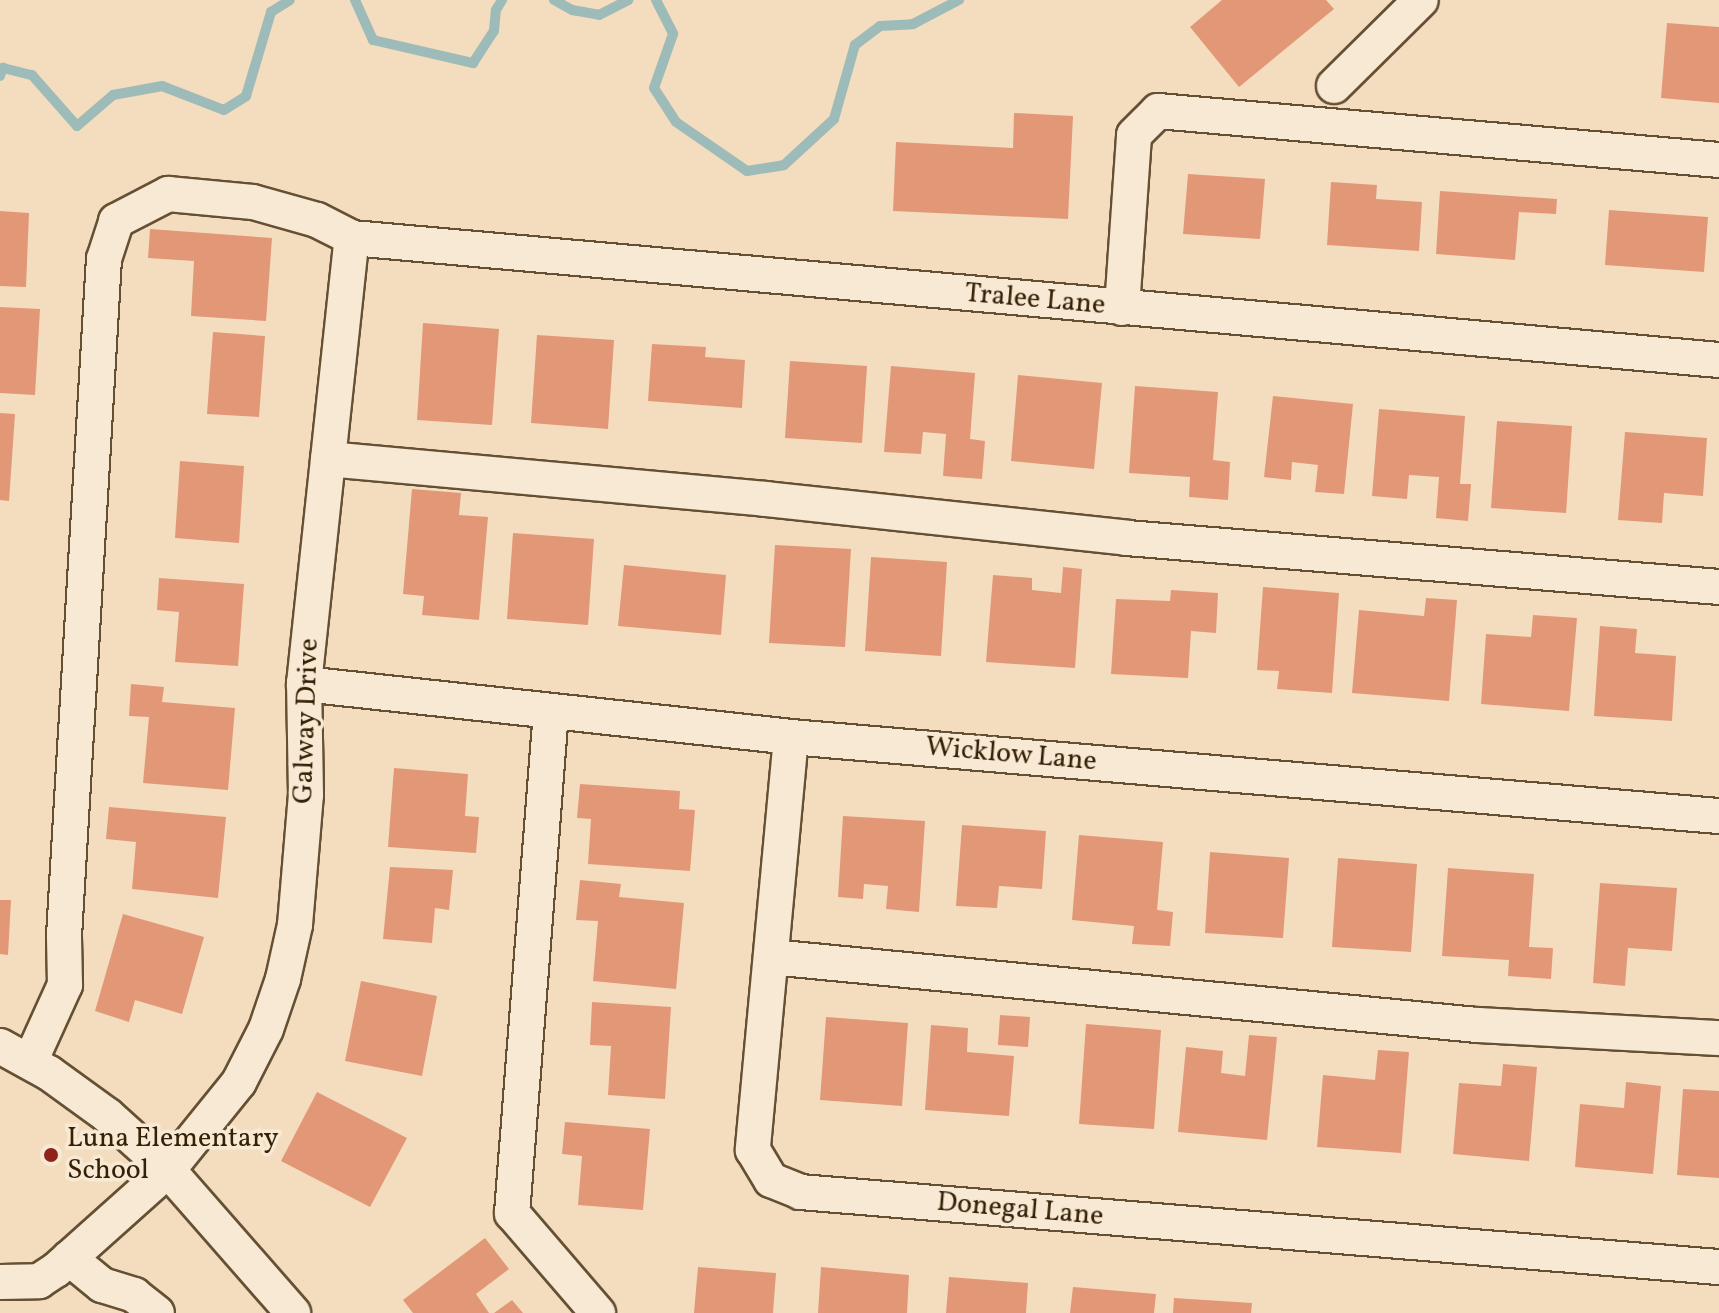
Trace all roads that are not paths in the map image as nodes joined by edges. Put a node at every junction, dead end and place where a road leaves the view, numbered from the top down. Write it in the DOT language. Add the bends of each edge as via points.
graph roads {
  1 [pos="1421,0"];
  2 [pos="1334,86"];
  3 [pos="1719,160"];
  4 [pos="352,238"];
  5 [pos="1122,308"];
  6 [pos="1719,360"];
  7 [pos="328,459"];
  8 [pos="1719,587"];
  9 [pos="304,684"];
  10 [pos="551,711"];
  11 [pos="791,737"];
  12 [pos="1719,816"];
  13 [pos="771,957"];
  14 [pos="1719,1038"];
  15 [pos="0,1046"];
  16 [pos="30,1062"];
  17 [pos="168,1170"];
  18 [pos="69,1258"];
  19 [pos="1719,1267"];
  20 [pos="0,1282"];
  21 [pos="157,1313"];
  22 [pos="293,1313"];
  23 [pos="598,1313"];
  1 -- 2 [label="street"];
  3 -- 5 [label="street" via="1158,111 1134,135"];
  4 -- 5 [label="street, Tralee Lane"];
  4 -- 7 [label="street, Galway Drive"];
  4 -- 16 [label="street" via="317,220 253,202 168,194 116,221 104,259 65,985"];
  5 -- 6 [label="street, Tralee Lane"];
  7 -- 8 [label="street" via="1127,538"];
  7 -- 9 [label="street, Galway Drive"];
  9 -- 10 [label="street, Wicklow Lane"];
  9 -- 17 [label="street, Galway Drive" via="306,795 295,925 283,979 266,1029 239,1082"];
  10 -- 11 [label="street, Wicklow Lane"];
  10 -- 23 [label="street" via="512,1213"];
  11 -- 12 [label="street, Wicklow Lane"];
  11 -- 13 [label="street, Donegal Lane"];
  13 -- 14 [label="street" via="1477,1025"];
  13 -- 19 [label="street, Donegal Lane" via="753,1150 771,1180 800,1192"];
  15 -- 16 [label="street"];
  16 -- 17 [label="street" via="107,1115"];
  17 -- 18 [label="street, Galway Drive"];
  17 -- 22 [label="street"];
  18 -- 20 [label="street, Galway Drive" via="39,1281"];
  18 -- 21 [label="street" via="102,1285 134,1295"];
}
